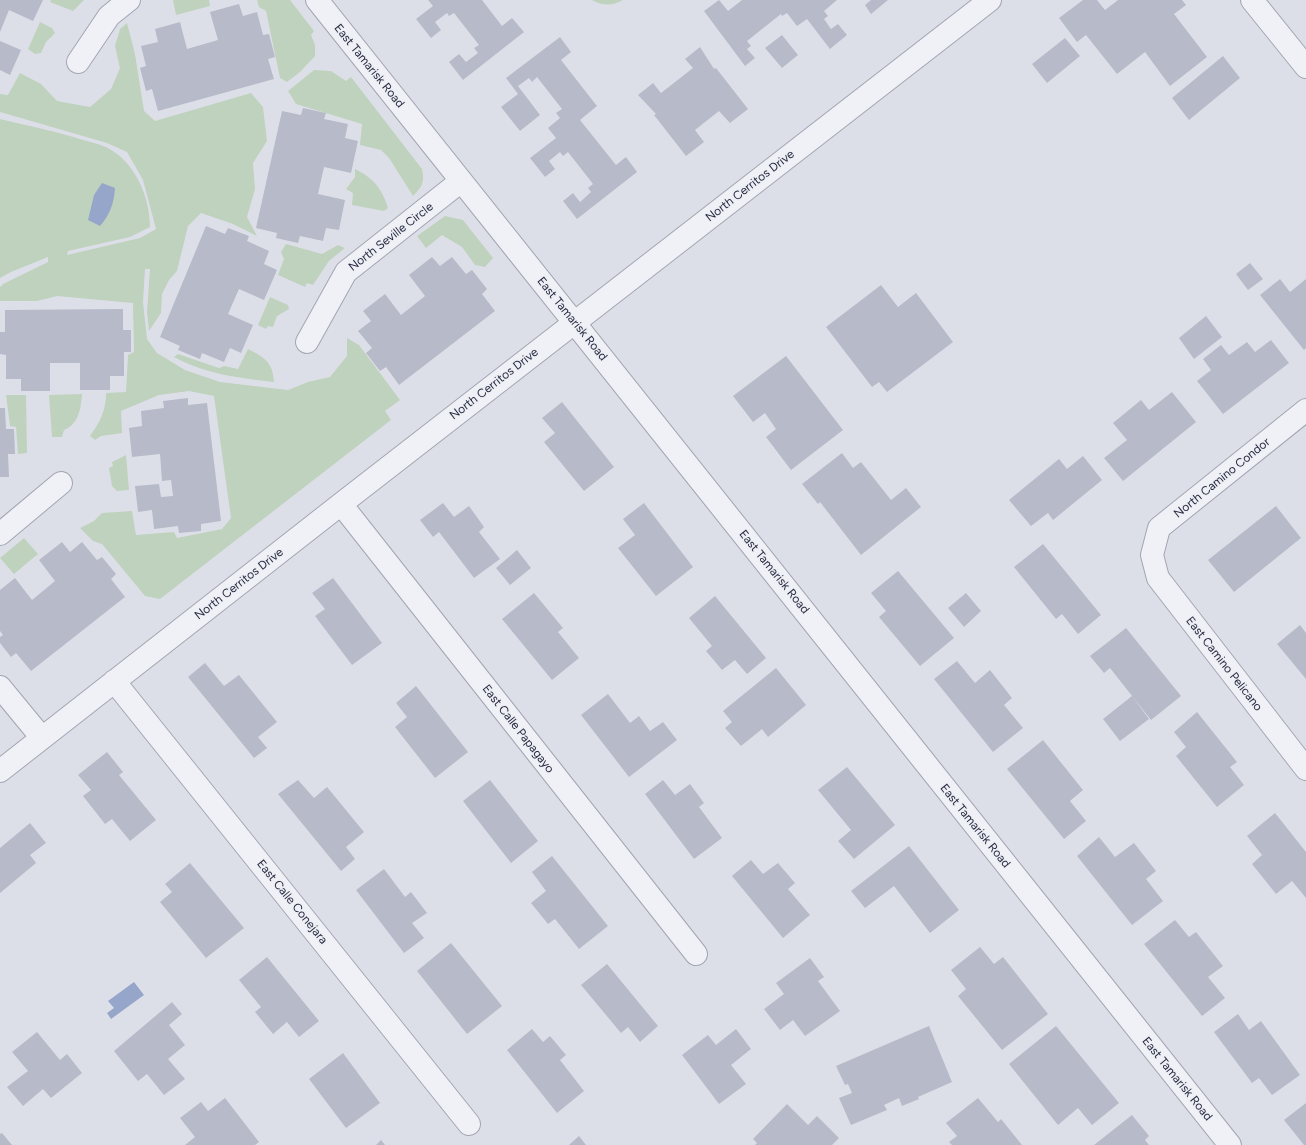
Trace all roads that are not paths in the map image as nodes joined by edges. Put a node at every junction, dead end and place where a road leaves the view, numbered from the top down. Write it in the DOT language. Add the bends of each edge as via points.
graph roads {
  1 [pos="129,0"];
  2 [pos="317,0"];
  3 [pos="990,0"];
  4 [pos="1252,0"];
  5 [pos="78,62"];
  6 [pos="1306,67"];
  7 [pos="461,181"];
  8 [pos="574,322"];
  9 [pos="307,342"];
  10 [pos="1306,410"];
  11 [pos="61,483"];
  12 [pos="341,504"];
  13 [pos="0,534"];
  14 [pos="1152,555"];
  15 [pos="114,681"];
  16 [pos="0,687"];
  17 [pos="42,738"];
  18 [pos="1306,769"];
  19 [pos="0,771"];
  20 [pos="696,954"];
  21 [pos="469,1124"];
  22 [pos="1230,1145"];
  1 -- 5 [label="street" via="109,16"];
  2 -- 7 [label="street, East Tamarisk Road"];
  3 -- 8 [label="street, North Cerritos Drive"];
  4 -- 6 [label="street"];
  7 -- 8 [label="street, East Tamarisk Road"];
  7 -- 9 [label="street, North Seville Circle" via="346,272"];
  8 -- 12 [label="street, North Cerritos Drive"];
  8 -- 22 [label="street, East Tamarisk Road"];
  10 -- 14 [label="street, North Camino Condor" via="1159,528"];
  11 -- 13 [label="street"];
  12 -- 15 [label="street, North Cerritos Drive"];
  12 -- 20 [label="street, East Calle Papagayo"];
  14 -- 18 [label="street, East Camino Pelicano" via="1158,578"];
  15 -- 17 [label="street, North Cerritos Drive"];
  15 -- 21 [label="street, East Calle Conejara"];
  16 -- 17 [label="street"];
  17 -- 19 [label="street, North Cerritos Drive"];
}
